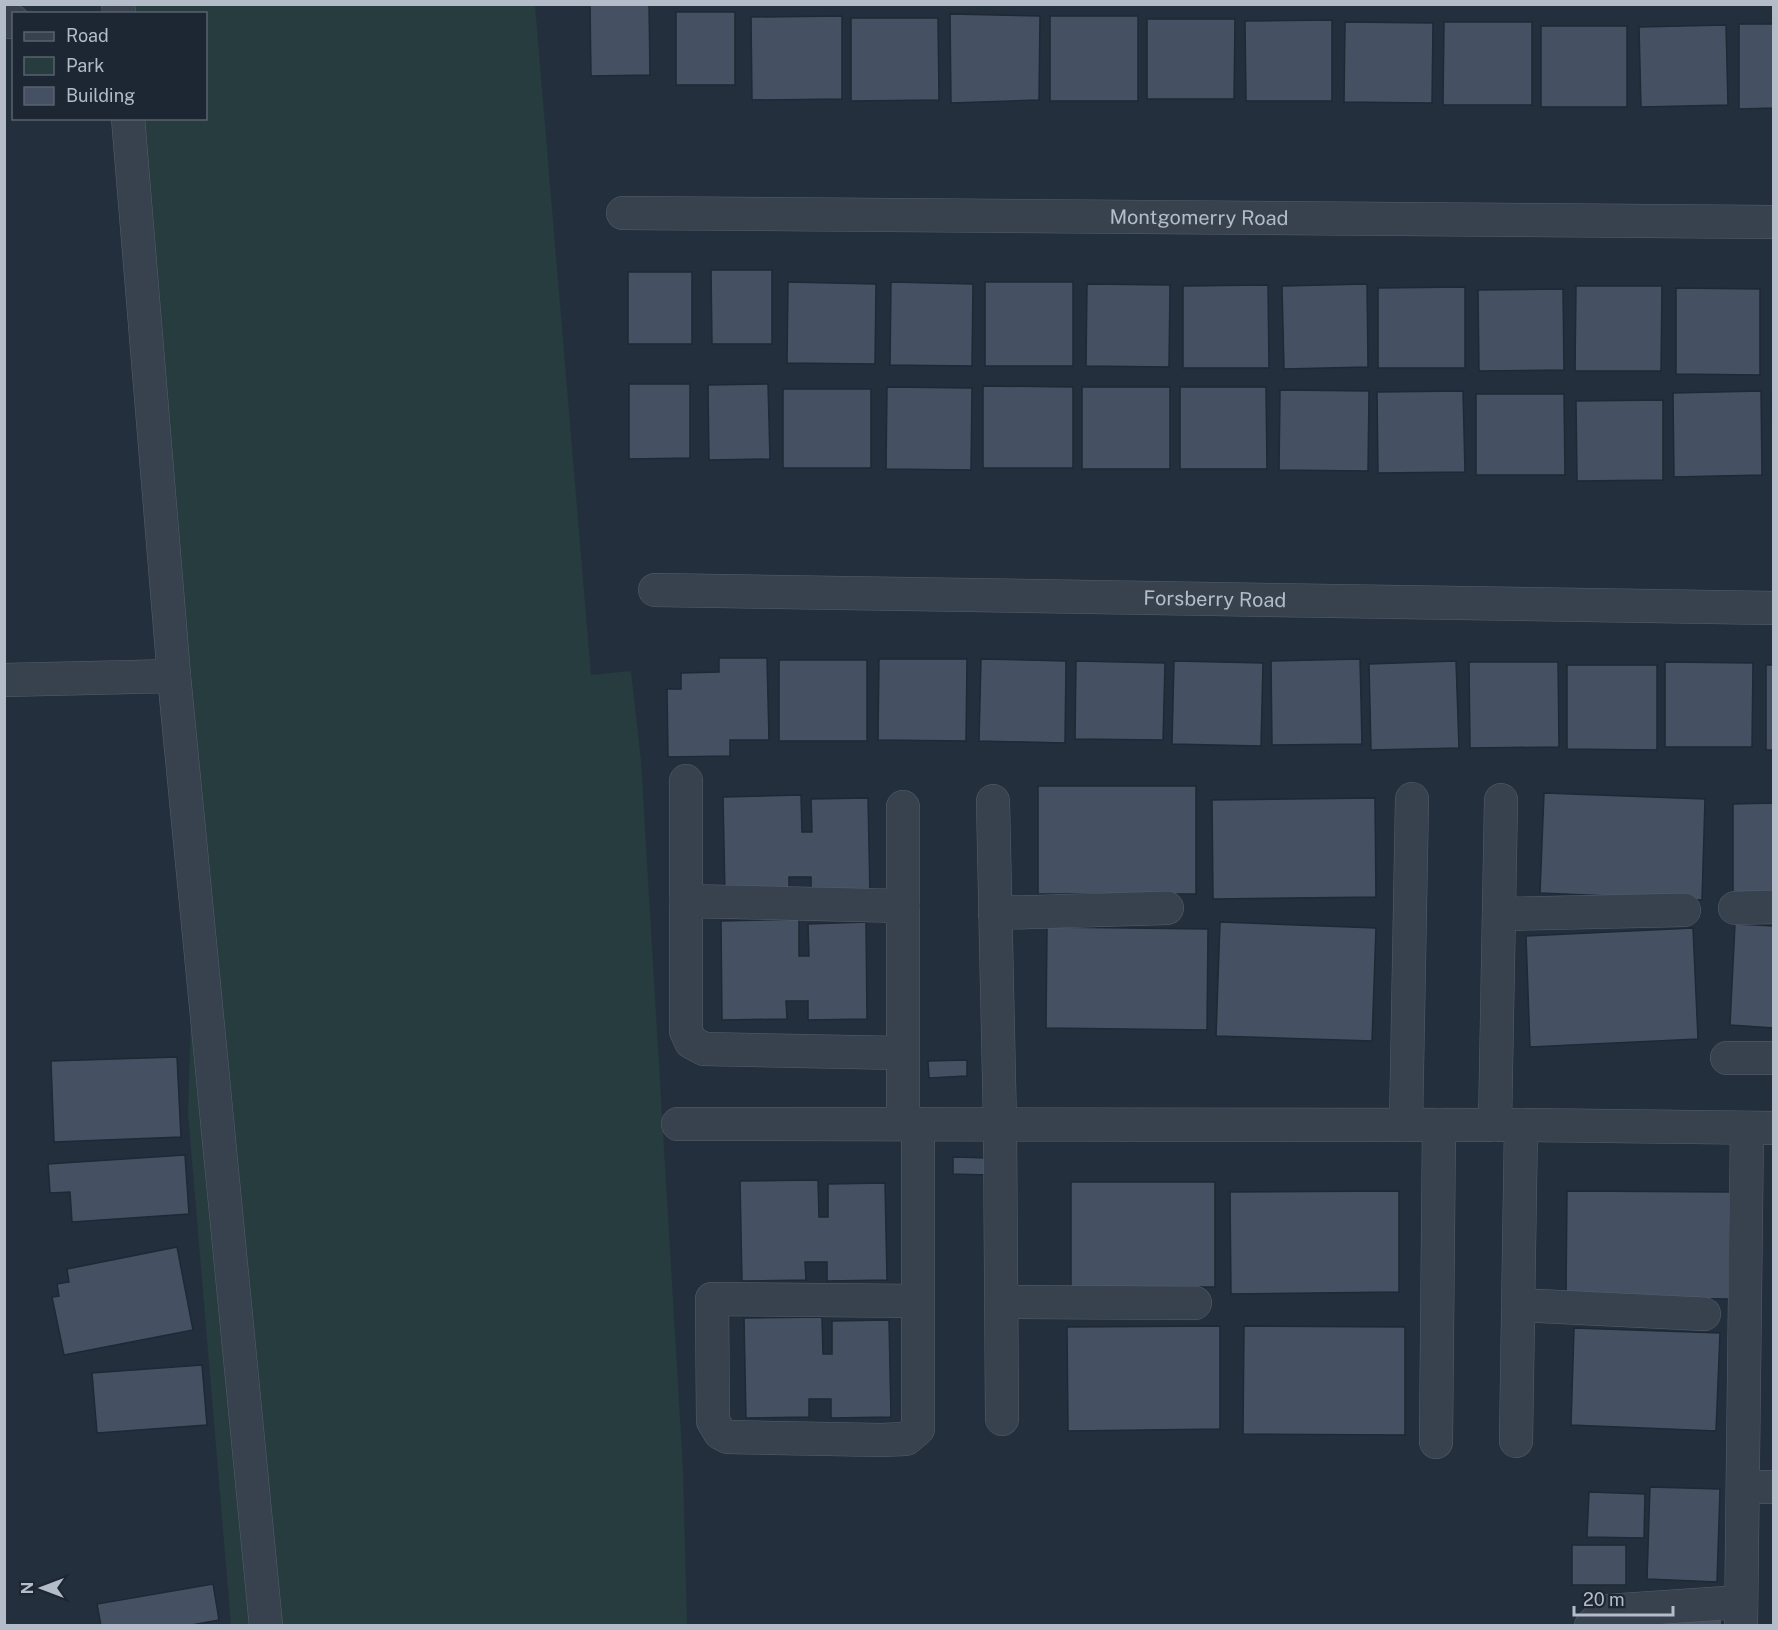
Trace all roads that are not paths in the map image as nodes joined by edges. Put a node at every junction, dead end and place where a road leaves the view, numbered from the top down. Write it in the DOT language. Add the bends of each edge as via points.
graph roads {
  1 [pos="128,120"];
  2 [pos="623,213"];
  3 [pos="1773,222"];
  4 [pos="655,590"];
  5 [pos="1773,608"];
  6 [pos="174,676"];
  7 [pos="4,680"];
  8 [pos="686,781"];
  9 [pos="1412,799"];
  10 [pos="1501,800"];
  11 [pos="993,801"];
  12 [pos="903,807"];
  13 [pos="686,901"];
  14 [pos="903,906"];
  15 [pos="1773,907"];
  16 [pos="1167,908"];
  17 [pos="1735,908"];
  18 [pos="1684,910"];
  19 [pos="995,913"];
  20 [pos="1499,914"];
  21 [pos="902,1053"];
  22 [pos="1727,1058"];
  23 [pos="1773,1058"];
  24 [pos="678,1124"];
  25 [pos="911,1124"];
  26 [pos="1000,1125"];
  27 [pos="1406,1125"];
  28 [pos="1439,1125"];
  29 [pos="1508,1125"];
  30 [pos="1760,1128"];
  31 [pos="918,1301"];
  32 [pos="1001,1302"];
  33 [pos="1195,1303"];
  34 [pos="1518,1305"];
  35 [pos="1704,1314"];
  36 [pos="1002,1419"];
  37 [pos="1516,1441"];
  38 [pos="1436,1442"];
  39 [pos="1759,1487"];
  40 [pos="1741,1614"];
  41 [pos="266,1626"];
  42 [pos="1591,1626"];
  1 -- 6 [label="street"];
  2 -- 3 [label="street, Montgomerry Road"];
  4 -- 5 [label="street, Forsberry Road"];
  6 -- 7 [label="street"];
  6 -- 41 [label="street"];
  8 -- 13 [label="street"];
  9 -- 27 [label="street"];
  10 -- 20 [label="street"];
  11 -- 19 [label="street"];
  12 -- 14 [label="street"];
  13 -- 14 [label="street"];
  13 -- 21 [label="street" via="686,1032 691,1042 704,1049"];
  14 -- 21 [label="street"];
  15 -- 17 [label="street"];
  16 -- 19 [label="street"];
  18 -- 20 [label="street"];
  19 -- 26 [label="street"];
  20 -- 29 [label="street"];
  21 -- 25 [label="street"];
  22 -- 23 [label="street"];
  24 -- 25 [label="street"];
  25 -- 26 [label="street"];
  25 -- 31 [label="street"];
  26 -- 27 [label="street"];
  26 -- 32 [label="street"];
  27 -- 28 [label="street"];
  28 -- 29 [label="street"];
  28 -- 38 [label="street"];
  29 -- 30 [label="street"];
  29 -- 34 [label="street"];
  30 -- 39 [label="street"];
  31 -- 31 [label="street" via="712,1299 713,1421 720,1433 728,1437 906,1439 918,1429"];
  32 -- 33 [label="street"];
  32 -- 36 [label="street"];
  34 -- 35 [label="street"];
  34 -- 37 [label="street"];
  39 -- 40 [label="street"];
  40 -- 42 [label="street" via="1607,1611"];
}
